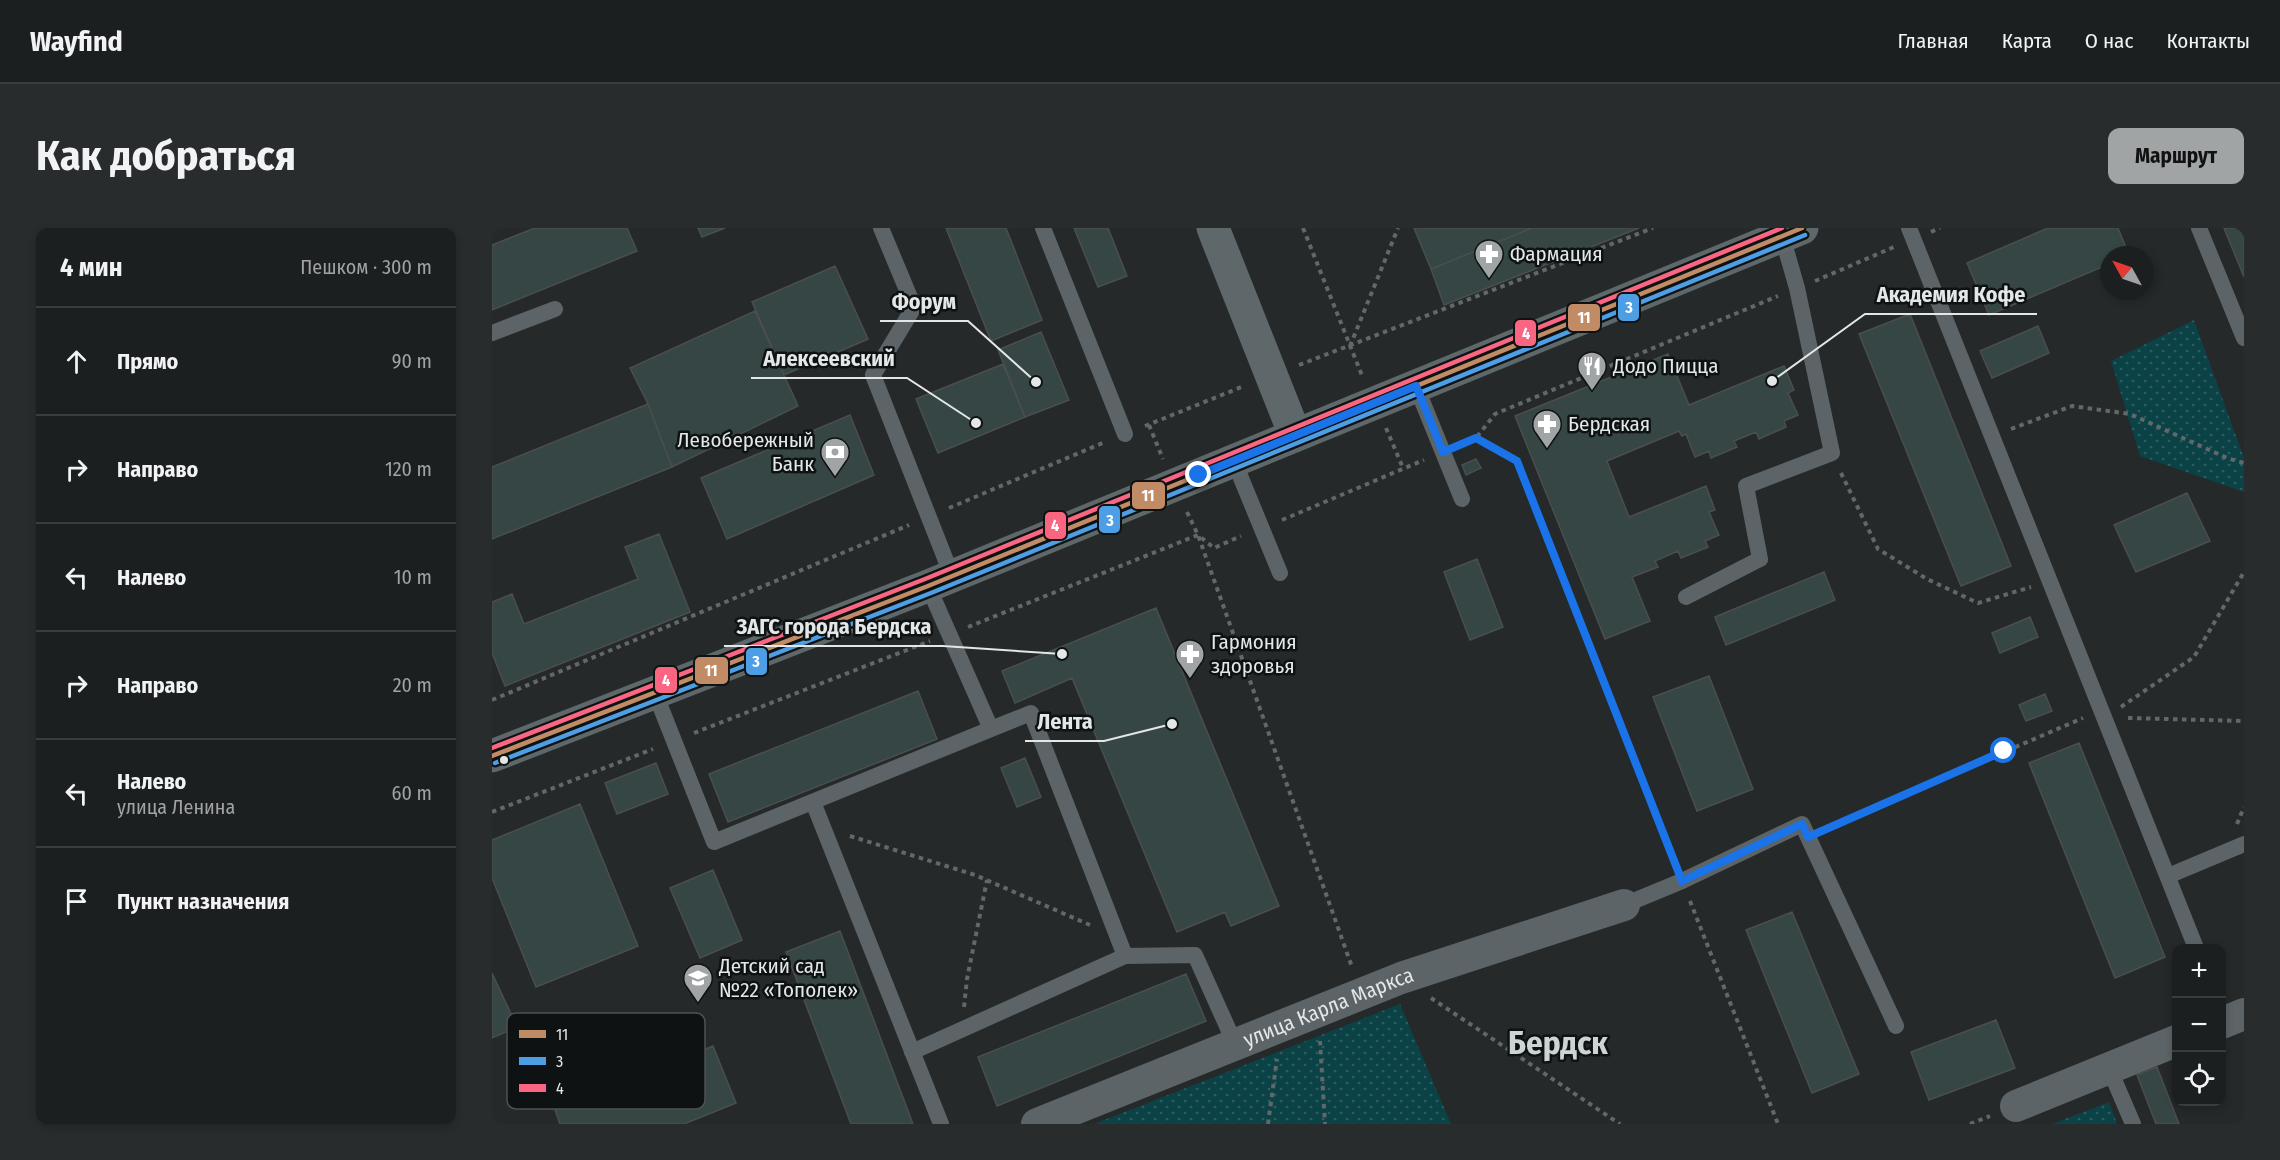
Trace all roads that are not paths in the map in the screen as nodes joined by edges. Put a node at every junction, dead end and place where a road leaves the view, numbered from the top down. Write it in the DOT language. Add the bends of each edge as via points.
graph roads {
  1 [pos="881,228"];
  2 [pos="1043,228"];
  3 [pos="1213,228"];
  4 [pos="2199,228"];
  5 [pos="1792,232"];
  6 [pos="1911,234"];
  7 [pos="555,309"];
  8 [pos="492,333"];
  9 [pos="2244,338"];
  10 [pos="1416,386"];
  11 [pos="1125,434"];
  12 [pos="1295,435"];
  13 [pos="1234,461"];
  14 [pos="1461,499"];
  15 [pos="1280,573"];
  16 [pos="940,581"];
  17 [pos="1686,597"];
  18 [pos="655,693"];
  19 [pos="991,729"];
  20 [pos="492,756"];
  21 [pos="813,802"];
  22 [pos="2244,844"];
  23 [pos="2168,876"];
  24 [pos="1624,905"];
  25 [pos="2194,944"];
  26 [pos="1125,956"];
  27 [pos="1896,1026"];
  28 [pos="2172,1043"];
  29 [pos="1235,1044"];
  30 [pos="912,1052"];
  31 [pos="2109,1068"];
  32 [pos="2016,1106"];
  33 [pos="941,1124"];
  34 [pos="1037,1124"];
  35 [pos="2133,1124"];
  1 -- 16 [label="lane" via="914,307 873,375 928,517"];
  2 -- 11 [label="lane"];
  3 -- 12 [label="main road"];
  4 -- 9 [label="lane"];
  5 -- 10 [label="main road"];
  5 -- 17 [label="lane" via="1797,288 1832,453 1746,486 1760,559"];
  6 -- 23 [label="lane"];
  7 -- 8 [label="lane"];
  10 -- 12 [label="main road"];
  10 -- 14 [label="lane"];
  12 -- 13 [label="main road"];
  13 -- 15 [label="lane"];
  13 -- 16 [label="main road"];
  16 -- 18 [label="main road"];
  16 -- 19 [label="lane" via="949,634"];
  18 -- 20 [label="main road"];
  18 -- 21 [label="lane" via="714,842"];
  19 -- 21 [label="lane"];
  19 -- 26 [label="lane" via="1031,713"];
  21 -- 30 [label="lane"];
  22 -- 23 [label="lane"];
  23 -- 25 [label="lane"];
  24 -- 27 [label="lane" via="1802,824"];
  24 -- 29 [label="street, улица Карла Маркса" via="1401,978"];
  26 -- 29 [label="lane" via="1195,955"];
  26 -- 30 [label="lane"];
  28 -- 31 [label="street"];
  29 -- 34 [label="street, улица Карла Маркса"];
  30 -- 33 [label="lane"];
  31 -- 32 [label="street"];
  31 -- 35 [label="lane"];
}
